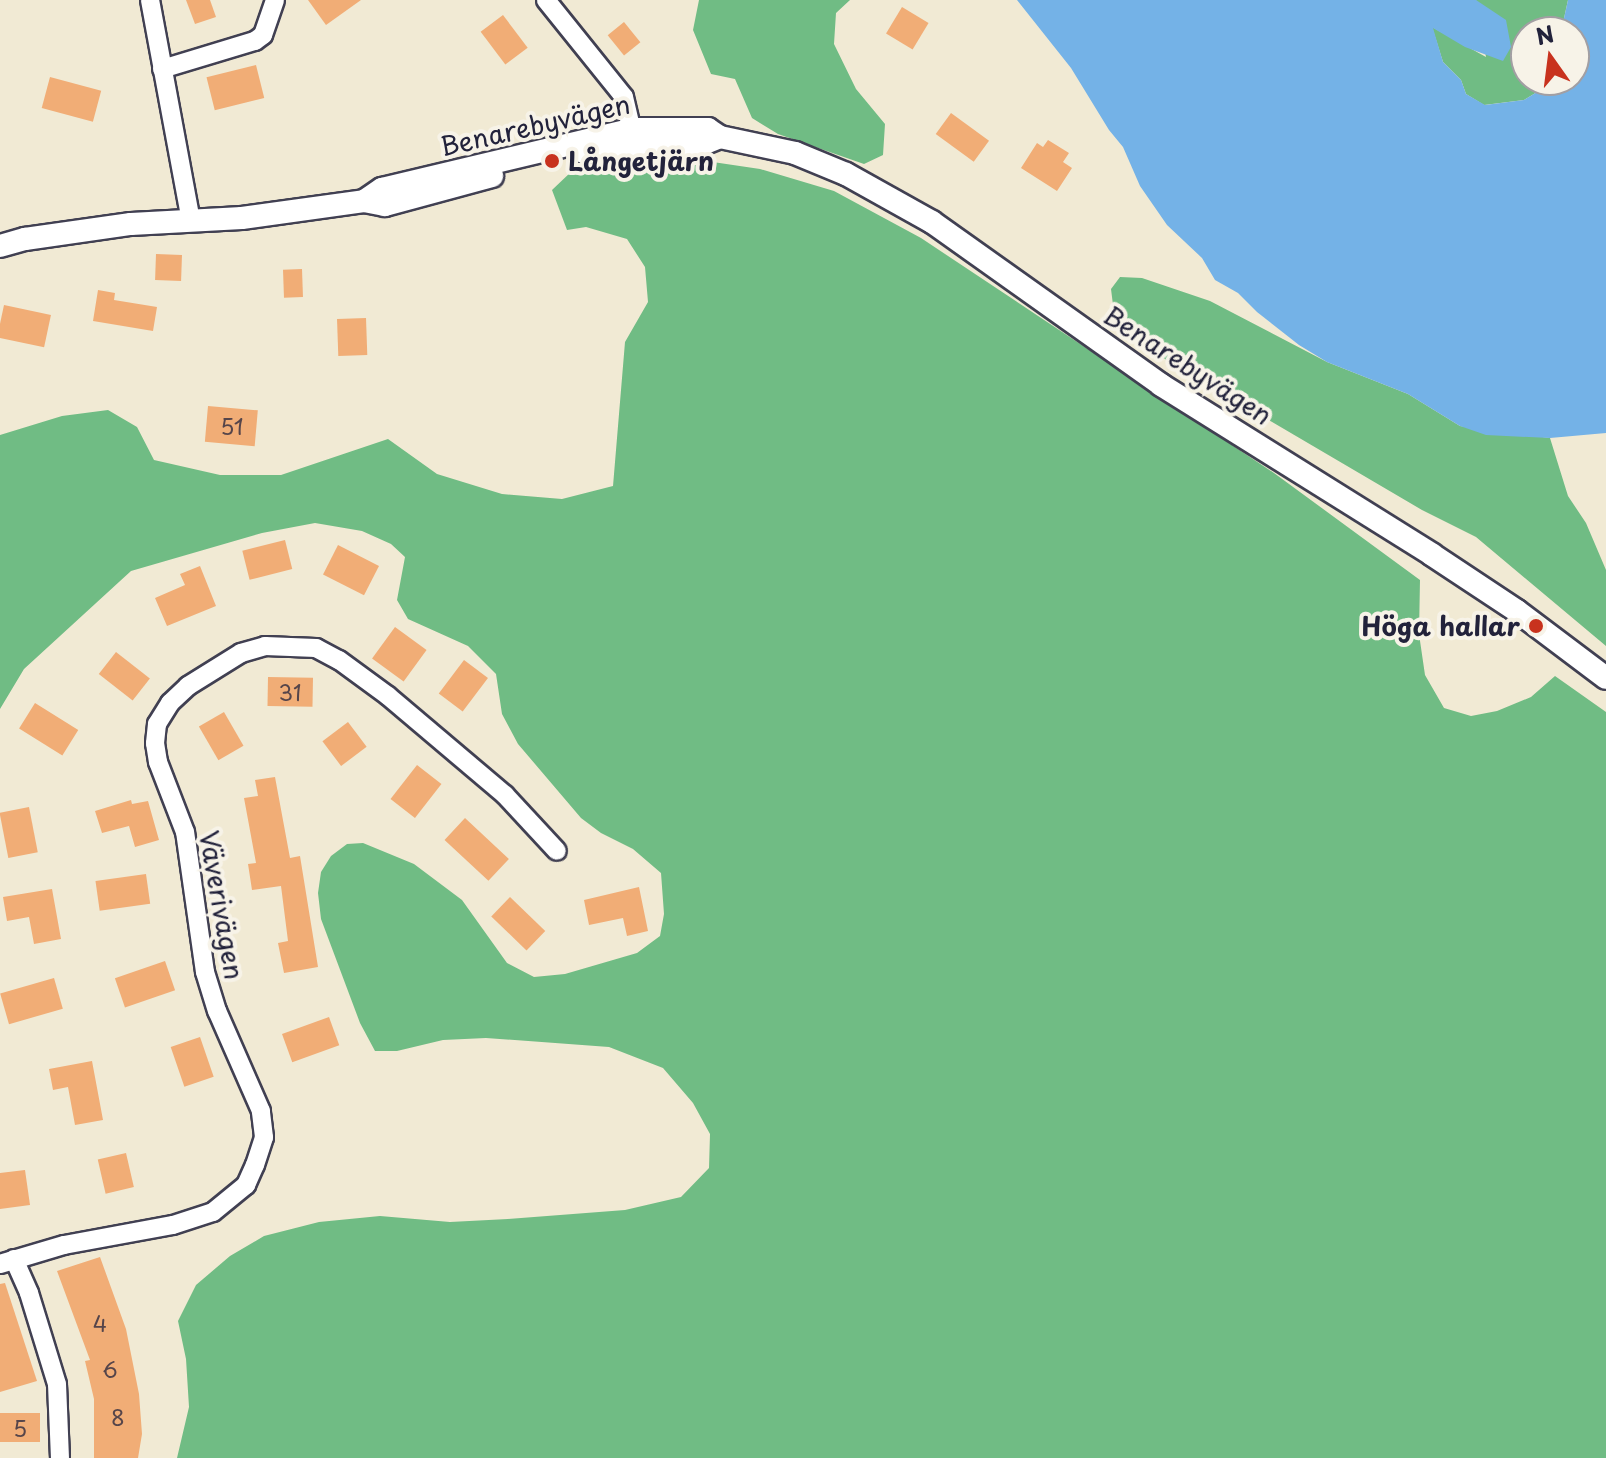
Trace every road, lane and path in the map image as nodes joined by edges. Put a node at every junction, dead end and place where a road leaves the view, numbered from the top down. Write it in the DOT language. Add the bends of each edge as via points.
graph roads {
  1 [pos="150,0"];
  2 [pos="275,0"];
  3 [pos="546,0"];
  4 [pos="162,69"];
  5 [pos="634,137"];
  6 [pos="191,221"];
  7 [pos="0,246"];
  8 [pos="1606,678"];
  9 [pos="557,851"];
  10 [pos="7,1261"];
  11 [pos="60,1458"];
  1 -- 4 [label="street"];
  2 -- 4 [label="street" via="263,35 255,41"];
  3 -- 5 [label="street" via="624,97"];
  4 -- 6 [label="street"];
  5 -- 6 [label="street, Benarebyvägen" via="385,205 364,201"];
  5 -- 8 [label="street, Benarebyvägen" via="705,143 720,137 795,153 846,174 932,222 1161,385 1431,554"];
  6 -- 7 [label="street, Benarebyvägen" via="73,231"];
  9 -- 10 [label="street, Väverivägen" via="505,795 388,696 316,648 265,646 241,653 199,678 170,703 157,724 155,743 185,832 205,972 261,1111 264,1137 255,1165 246,1185 213,1212"];
  10 -- 11 [label="street" via="29,1293 57,1384"];
}
